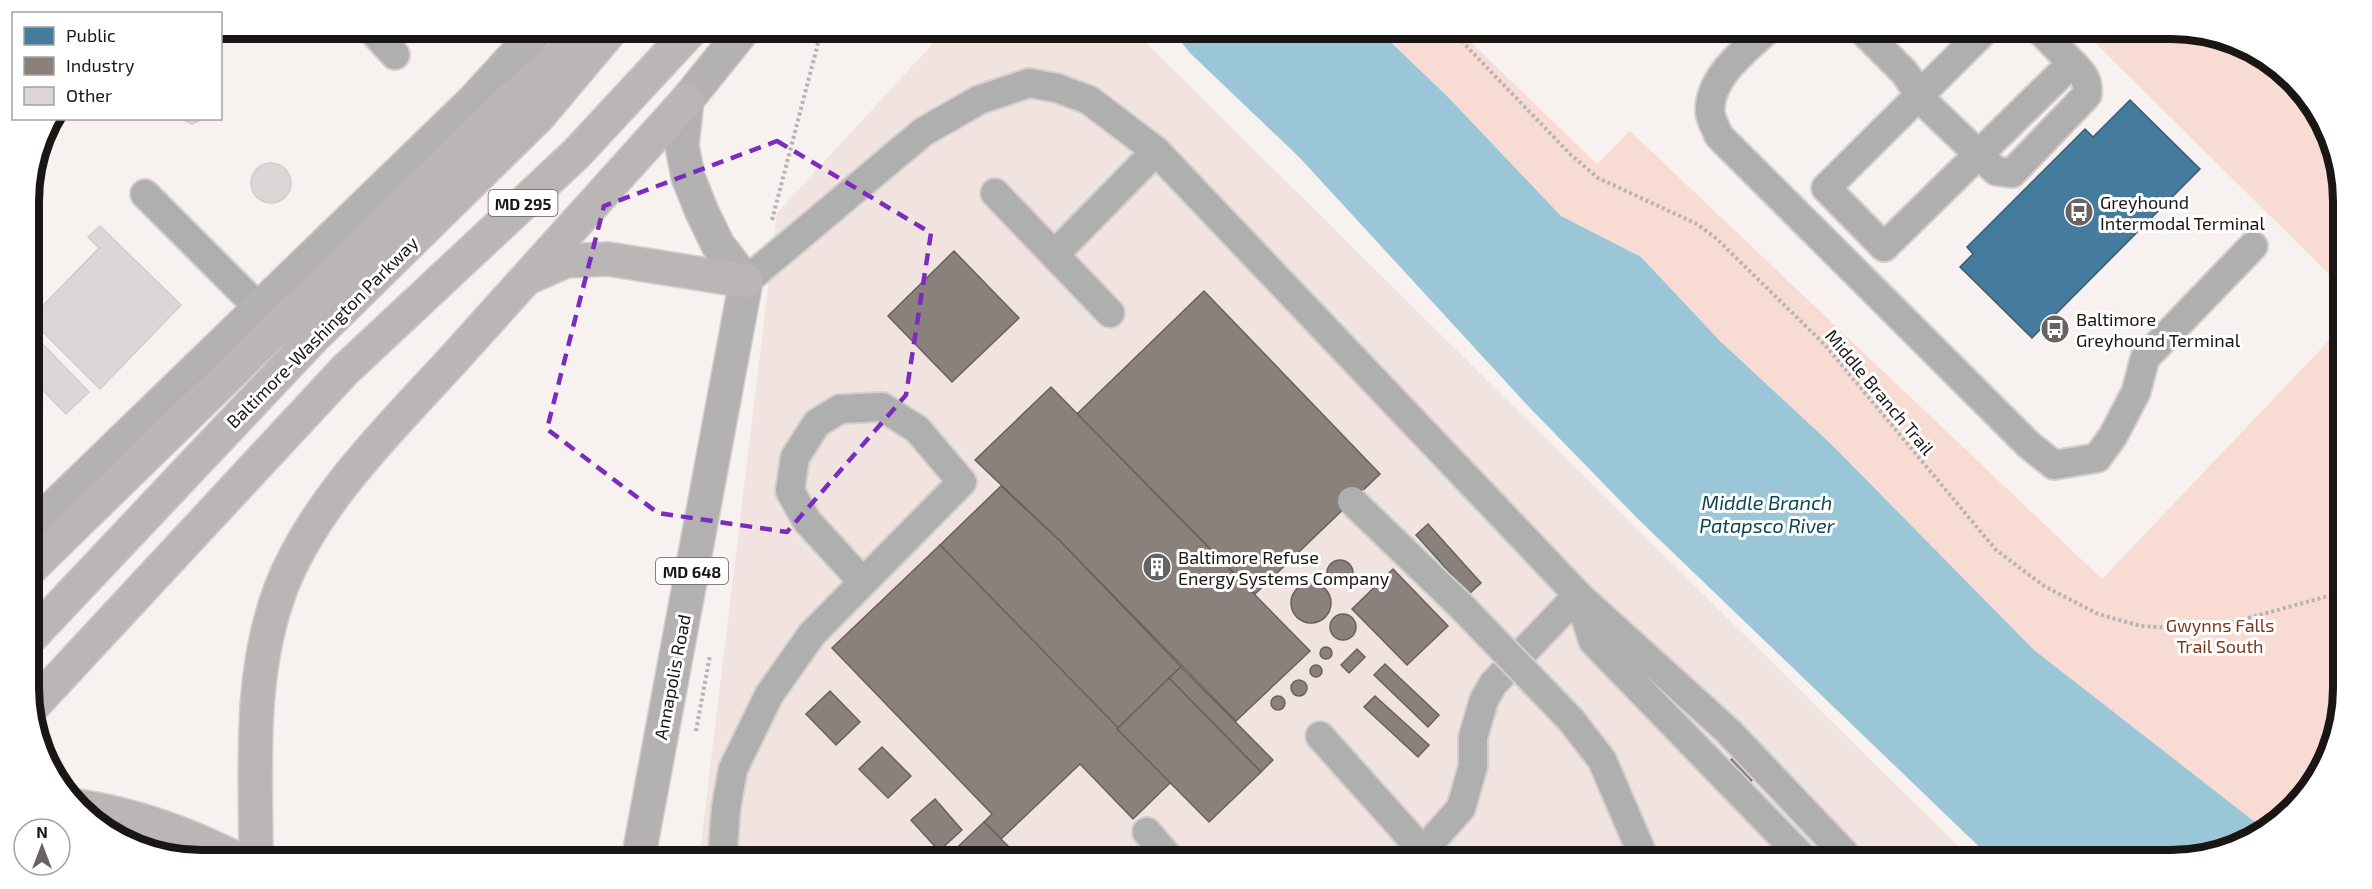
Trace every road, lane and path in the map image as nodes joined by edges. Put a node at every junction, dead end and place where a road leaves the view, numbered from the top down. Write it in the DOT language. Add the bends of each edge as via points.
graph roads {
  1 [pos="380,39"];
  2 [pos="530,39"];
  3 [pos="580,39"];
  4 [pos="604,39"];
  5 [pos="683,39"];
  6 [pos="736,39"];
  7 [pos="1460,39"];
  8 [pos="1758,39"];
  9 [pos="1871,39"];
  10 [pos="1975,39"];
  11 [pos="2049,39"];
  12 [pos="395,55"];
  13 [pos="1919,93"];
  14 [pos="687,100"];
  15 [pos="1156,151"];
  16 [pos="1977,156"];
  17 [pos="995,193"];
  18 [pos="145,194"];
  19 [pos="2253,246"];
  20 [pos="1055,254"];
  21 [pos="527,278"];
  22 [pos="746,281"];
  23 [pos="1110,313"];
  24 [pos="287,321"];
  25 [pos="1352,501"];
  26 [pos="39,522"];
  27 [pos="39,560"];
  28 [pos="862,581"];
  29 [pos="1578,595"];
  30 [pos="2333,595"];
  31 [pos="39,627"];
  32 [pos="40,699"];
  33 [pos="1320,736"];
  34 [pos="94,810"];
  35 [pos="1147,832"];
  36 [pos="219,850"];
  37 [pos="256,850"];
  38 [pos="640,850"];
  39 [pos="723,850"];
  40 [pos="1162,850"];
  41 [pos="1416,850"];
  42 [pos="1429,850"];
  43 [pos="1641,850"];
  44 [pos="1795,850"];
  45 [pos="1841,850"];
  1 -- 12 [label="street"];
  2 -- 24 [label="main road"];
  3 -- 24 [label="highway" via="514,97"];
  4 -- 24 [label="highway, Baltimore-Washington Parkway / MD 295" via="539,116"];
  5 -- 32 [label="highway, MD 295" via="576,153 345,370"];
  6 -- 14 [label="main road"];
  7 -- 30 [label="path, Middle Branch Trail" via="1598,178 1697,224 1718,239 1824,345 1996,550 2044,586 2098,614 2141,626 2173,628 2212,628"];
  8 -- 19 [label="street" via="1723,73 1716,88 1710,112 1719,136 2029,446 2054,465 2097,458 2136,392 2145,358"];
  9 -- 13 [label="street"];
  10 -- 13 [label="street"];
  11 -- 16 [label="street" via="2084,75 2087,95 2012,173 1996,171"];
  13 -- 16 [label="street"];
  13 -- 16 [label="street" via="1826,188 1884,248"];
  14 -- 21 [label="highway"];
  14 -- 22 [label="main road" via="682,146 688,177 718,244"];
  15 -- 20 [label="street"];
  15 -- 22 [label="street" via="1089,100 1029,83 979,100 923,132"];
  15 -- 29 [label="street"];
  17 -- 20 [label="street"];
  18 -- 24 [label="street"];
  20 -- 23 [label="street"];
  21 -- 22 [label="highway" via="567,261 608,259"];
  21 -- 37 [label="highway" via="354,468 300,548 281,589 260,670 255,713"];
  22 -- 38 [label="main road, Annapolis Road / MD 648"];
  24 -- 26 [label="main road"];
  24 -- 27 [label="highway"];
  24 -- 31 [label="highway, Baltimore-Washington Parkway / MD 295"];
  25 -- 43 [label="street, bridge" via="1571,720 1602,760"];
  28 -- 28 [label="street" via="807,521 790,491 795,457 817,423 840,409 882,407 917,429 962,482"];
  28 -- 39 [label="street" via="812,634 769,695 733,769"];
  29 -- 42 [label="street" via="1493,684 1473,737 1473,766 1461,807"];
  29 -- 44 [label="street" via="1593,641"];
  29 -- 45 [label="street" via="1729,732"];
  33 -- 41 [label="street"];
  34 -- 36 [label="highway" via="149,823"];
  35 -- 40 [label="street"];
}
